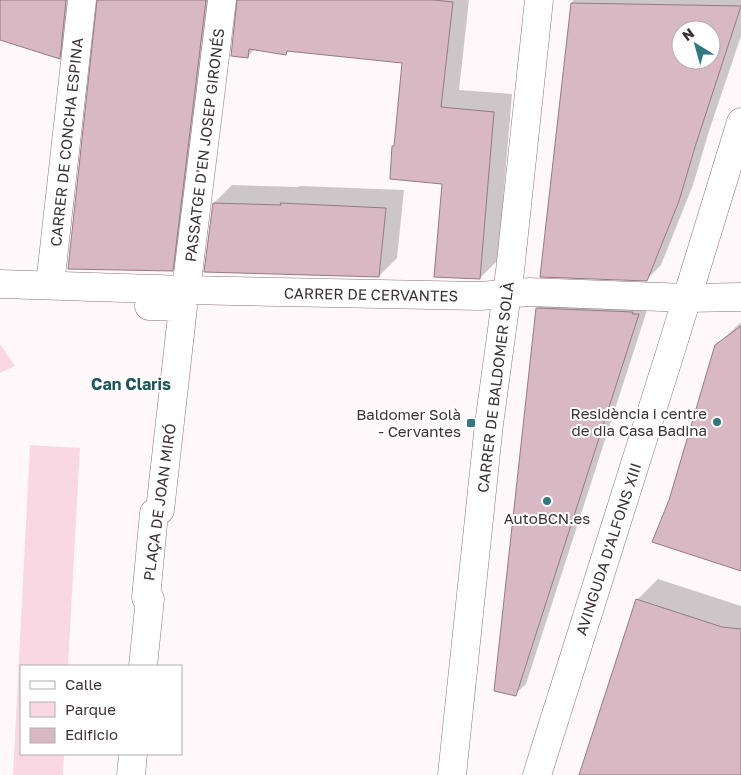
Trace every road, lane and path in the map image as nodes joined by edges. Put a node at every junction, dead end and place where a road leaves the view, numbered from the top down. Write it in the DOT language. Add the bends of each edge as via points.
graph roads {
  1 [pos="82,0"];
  2 [pos="222,0"];
  3 [pos="539,0"];
  4 [pos="741,122"];
  5 [pos="0,284"];
  6 [pos="50,285"];
  7 [pos="186,290"];
  8 [pos="506,294"];
  9 [pos="741,297"];
  10 [pos="688,298"];
  11 [pos="0,302"];
  12 [pos="143,665"];
  13 [pos="133,755"];
  14 [pos="131,775"];
  15 [pos="452,775"];
  16 [pos="537,775"];
  1 -- 6 [label="street, CARRER DE CONCHA ESPINA"];
  2 -- 7 [label="street, PASSATGE D'EN JOSEP GIRONÉS"];
  3 -- 8 [label="street, CARRER DE BALDOMER SOLÀ"];
  4 -- 10 [label="street, AVINGUDA D'ALFONS XIII"];
  5 -- 6 [label="street, CARRER DE CERVANTES"];
  6 -- 7 [label="street, CARRER DE CERVANTES"];
  7 -- 8 [label="street, CARRER DE CERVANTES"];
  8 -- 10 [label="street, CARRER DE CERVANTES" via="548,292"];
  8 -- 15 [label="street, CARRER DE BALDOMER SOLÀ"];
  9 -- 10 [label="street, CARRER DE CERVANTES"];
  10 -- 16 [label="street, AVINGUDA D'ALFONS XIII"];
  11 -- 12 [label="street, PLAÇA DE JOAN MIRÓ" via="183,307 160,510 154,513"];
  13 -- 14 [label="street"];
}
